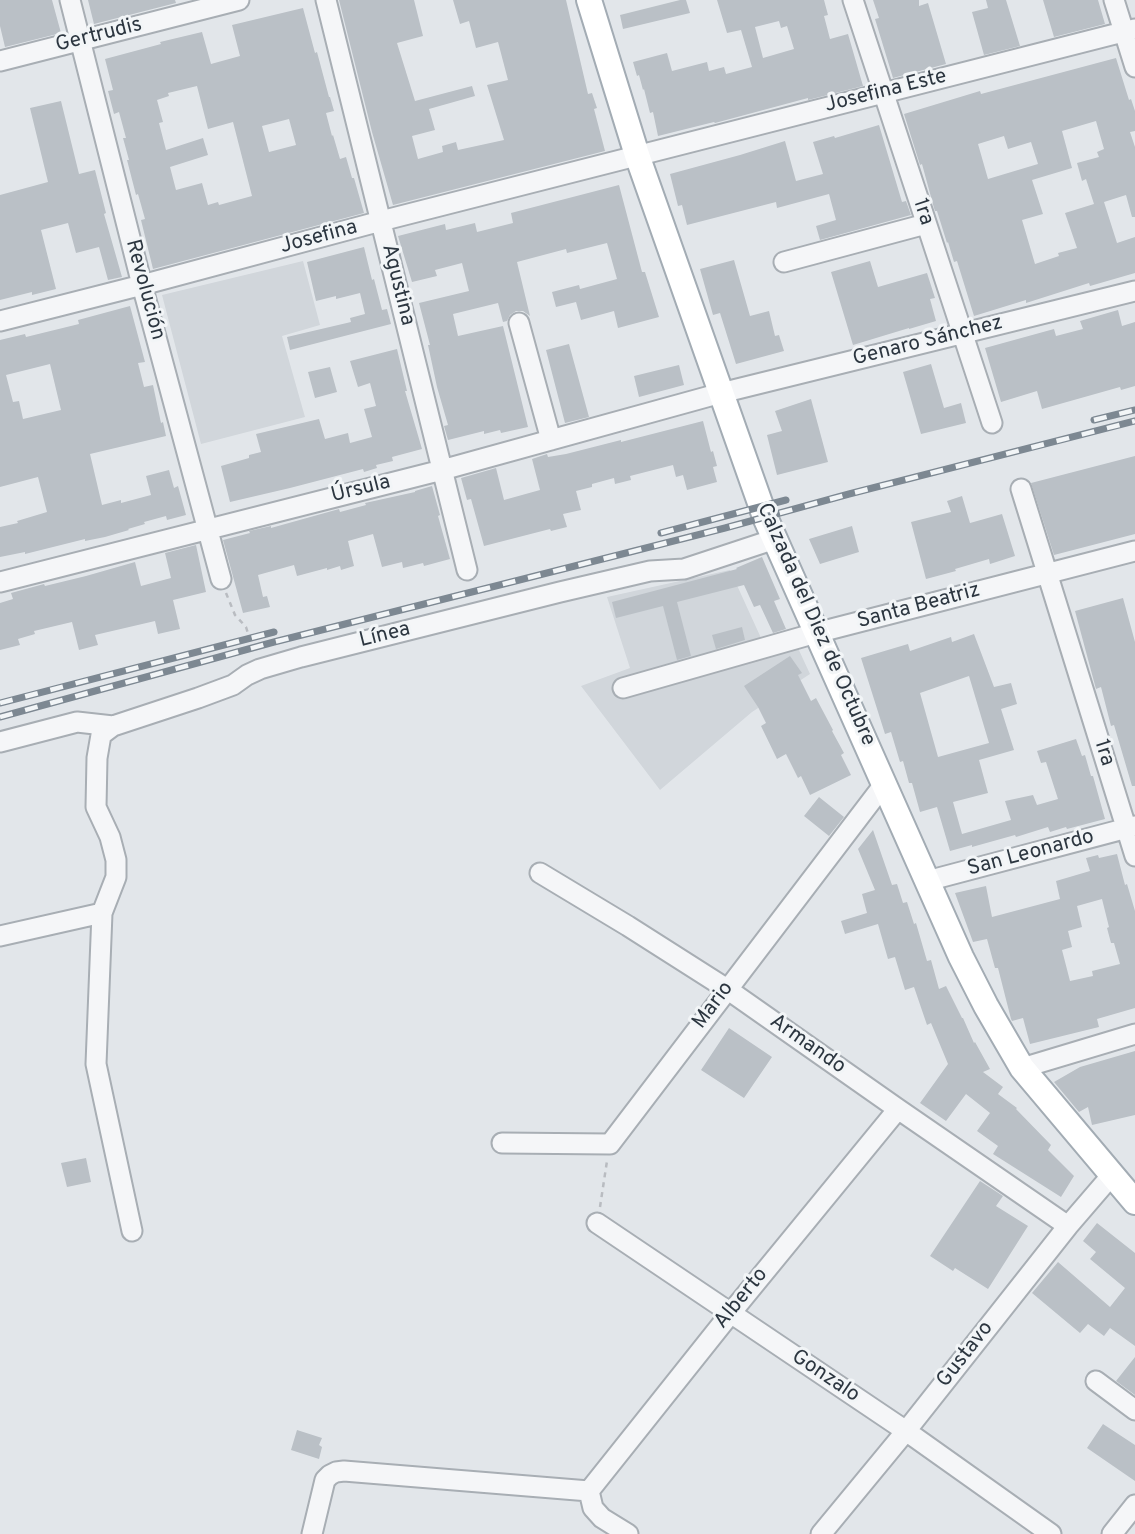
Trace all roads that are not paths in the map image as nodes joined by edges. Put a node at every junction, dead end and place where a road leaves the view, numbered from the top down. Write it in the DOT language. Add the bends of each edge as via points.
graph roads {
  1 [pos="70,0"];
  2 [pos="239,0"];
  3 [pos="326,0"];
  4 [pos="589,0"];
  5 [pos="853,0"];
  6 [pos="1114,0"];
  7 [pos="1129,30"];
  8 [pos="80,41"];
  9 [pos="0,61"];
  10 [pos="1135,67"];
  11 [pos="883,93"];
  12 [pos="637,155"];
  13 [pos="381,221"];
  14 [pos="926,224"];
  15 [pos="784,262"];
  16 [pos="142,285"];
  17 [pos="1135,291"];
  18 [pos="0,321"];
  19 [pos="519,323"];
  20 [pos="961,334"];
  21 [pos="720,394"];
  22 [pos="992,423"];
  23 [pos="551,440"];
  24 [pos="442,470"];
  25 [pos="1021,489"];
  26 [pos="208,529"];
  27 [pos="775,539"];
  28 [pos="1135,551"];
  29 [pos="467,570"];
  30 [pos="1048,574"];
  31 [pos="221,579"];
  32 [pos="0,582"];
  33 [pos="817,634"];
  34 [pos="624,688"];
  35 [pos="113,726"];
  36 [pos="0,742"];
  37 [pos="885,783"];
  38 [pos="1130,827"];
  39 [pos="1135,856"];
  40 [pos="540,873"];
  41 [pos="927,881"];
  42 [pos="102,913"];
  43 [pos="0,936"];
  44 [pos="727,989"];
  45 [pos="1135,1034"];
  46 [pos="1022,1068"];
  47 [pos="898,1109"];
  48 [pos="502,1143"];
  49 [pos="1111,1176"];
  50 [pos="1135,1202"];
  51 [pos="597,1223"];
  52 [pos="1068,1226"];
  53 [pos="132,1231"];
  54 [pos="730,1314"];
  55 [pos="1096,1381"];
  56 [pos="1135,1410"];
  57 [pos="906,1431"];
  58 [pos="589,1491"];
  59 [pos="1135,1506"];
  60 [pos="312,1534"];
  61 [pos="628,1534"];
  62 [pos="821,1534"];
  63 [pos="1051,1534"];
  64 [pos="1112,1534"];
  1 -- 8 [label="street, Revolución"];
  2 -- 8 [label="street, Gertrudis"];
  3 -- 13 [label="street, Agustina"];
  4 -- 12 [label="main road, Calzada del Diez de Octubre"];
  5 -- 11 [label="street, 1ra"];
  6 -- 7 [label="street"];
  7 -- 10 [label="street"];
  7 -- 11 [label="street, Josefina Este"];
  8 -- 9 [label="street, Gertrudis"];
  8 -- 16 [label="street, Revolución"];
  11 -- 12 [label="street, Josefina Este"];
  11 -- 14 [label="street, 1ra"];
  12 -- 13 [label="street, Josefina"];
  12 -- 21 [label="main road, Calzada del Diez de Octubre"];
  13 -- 16 [label="street, Josefina"];
  13 -- 24 [label="street, Agustina"];
  14 -- 15 [label="street"];
  14 -- 20 [label="street, 1ra"];
  16 -- 18 [label="street, Josefina"];
  16 -- 26 [label="street, Revolución"];
  17 -- 20 [label="street, Genaro Sánchez"];
  19 -- 23 [label="street"];
  20 -- 21 [label="street, Genaro Sánchez"];
  20 -- 22 [label="street, 1ra"];
  21 -- 23 [label="street, Úrsula"];
  21 -- 27 [label="main road, Calzada del Diez de Octubre"];
  23 -- 24 [label="street, Úrsula"];
  24 -- 26 [label="street, Úrsula"];
  24 -- 29 [label="street, Agustina"];
  25 -- 30 [label="street, 1ra"];
  26 -- 31 [label="street, Revolución"];
  26 -- 32 [label="street, Úrsula"];
  27 -- 33 [label="main road, Calzada del Diez de Octubre"];
  27 -- 35 [label="street, Línea" via="684,569 650,571 301,657"];
  28 -- 30 [label="street, Santa Beatriz"];
  30 -- 33 [label="street, Santa Beatriz"];
  30 -- 38 [label="street, 1ra"];
  33 -- 34 [label="street, Santa Beatriz"];
  33 -- 37 [label="main road, Calzada del Diez de Octubre"];
  35 -- 36 [label="street, Línea" via="77,722"];
  35 -- 42 [label="street" via="100,735 97,758 96,807 117,860 117,877"];
  37 -- 41 [label="main road, Calzada del Diez de Octubre"];
  37 -- 44 [label="street, Mario"];
  38 -- 39 [label="street, 1ra"];
  38 -- 41 [label="street, San Leonardo"];
  40 -- 44 [label="street, Armando"];
  41 -- 46 [label="main road, Calzada del Diez de Octubre" via="967,969"];
  42 -- 43 [label="street"];
  42 -- 53 [label="street" via="96,1064"];
  44 -- 47 [label="street, Armando"];
  44 -- 48 [label="street, Mario" via="610,1144"];
  45 -- 46 [label="street"];
  46 -- 49 [label="main road, Calzada del Diez de Octubre"];
  47 -- 52 [label="street, Armando"];
  47 -- 54 [label="street, Alberto"];
  49 -- 50 [label="main road, Calzada del Diez de Octubre"];
  49 -- 52 [label="street, Gustavo"];
  51 -- 54 [label="street, Gonzalo"];
  52 -- 57 [label="street, Gustavo"];
  54 -- 57 [label="street, Gonzalo"];
  54 -- 58 [label="street, Alberto"];
  55 -- 56 [label="street"];
  57 -- 62 [label="street, Gustavo"];
  57 -- 63 [label="street, Gonzalo"];
  58 -- 60 [label="street" via="344,1471 325,1480"];
  58 -- 61 [label="street" via="593,1508 602,1518"];
  59 -- 64 [label="street"];
}
